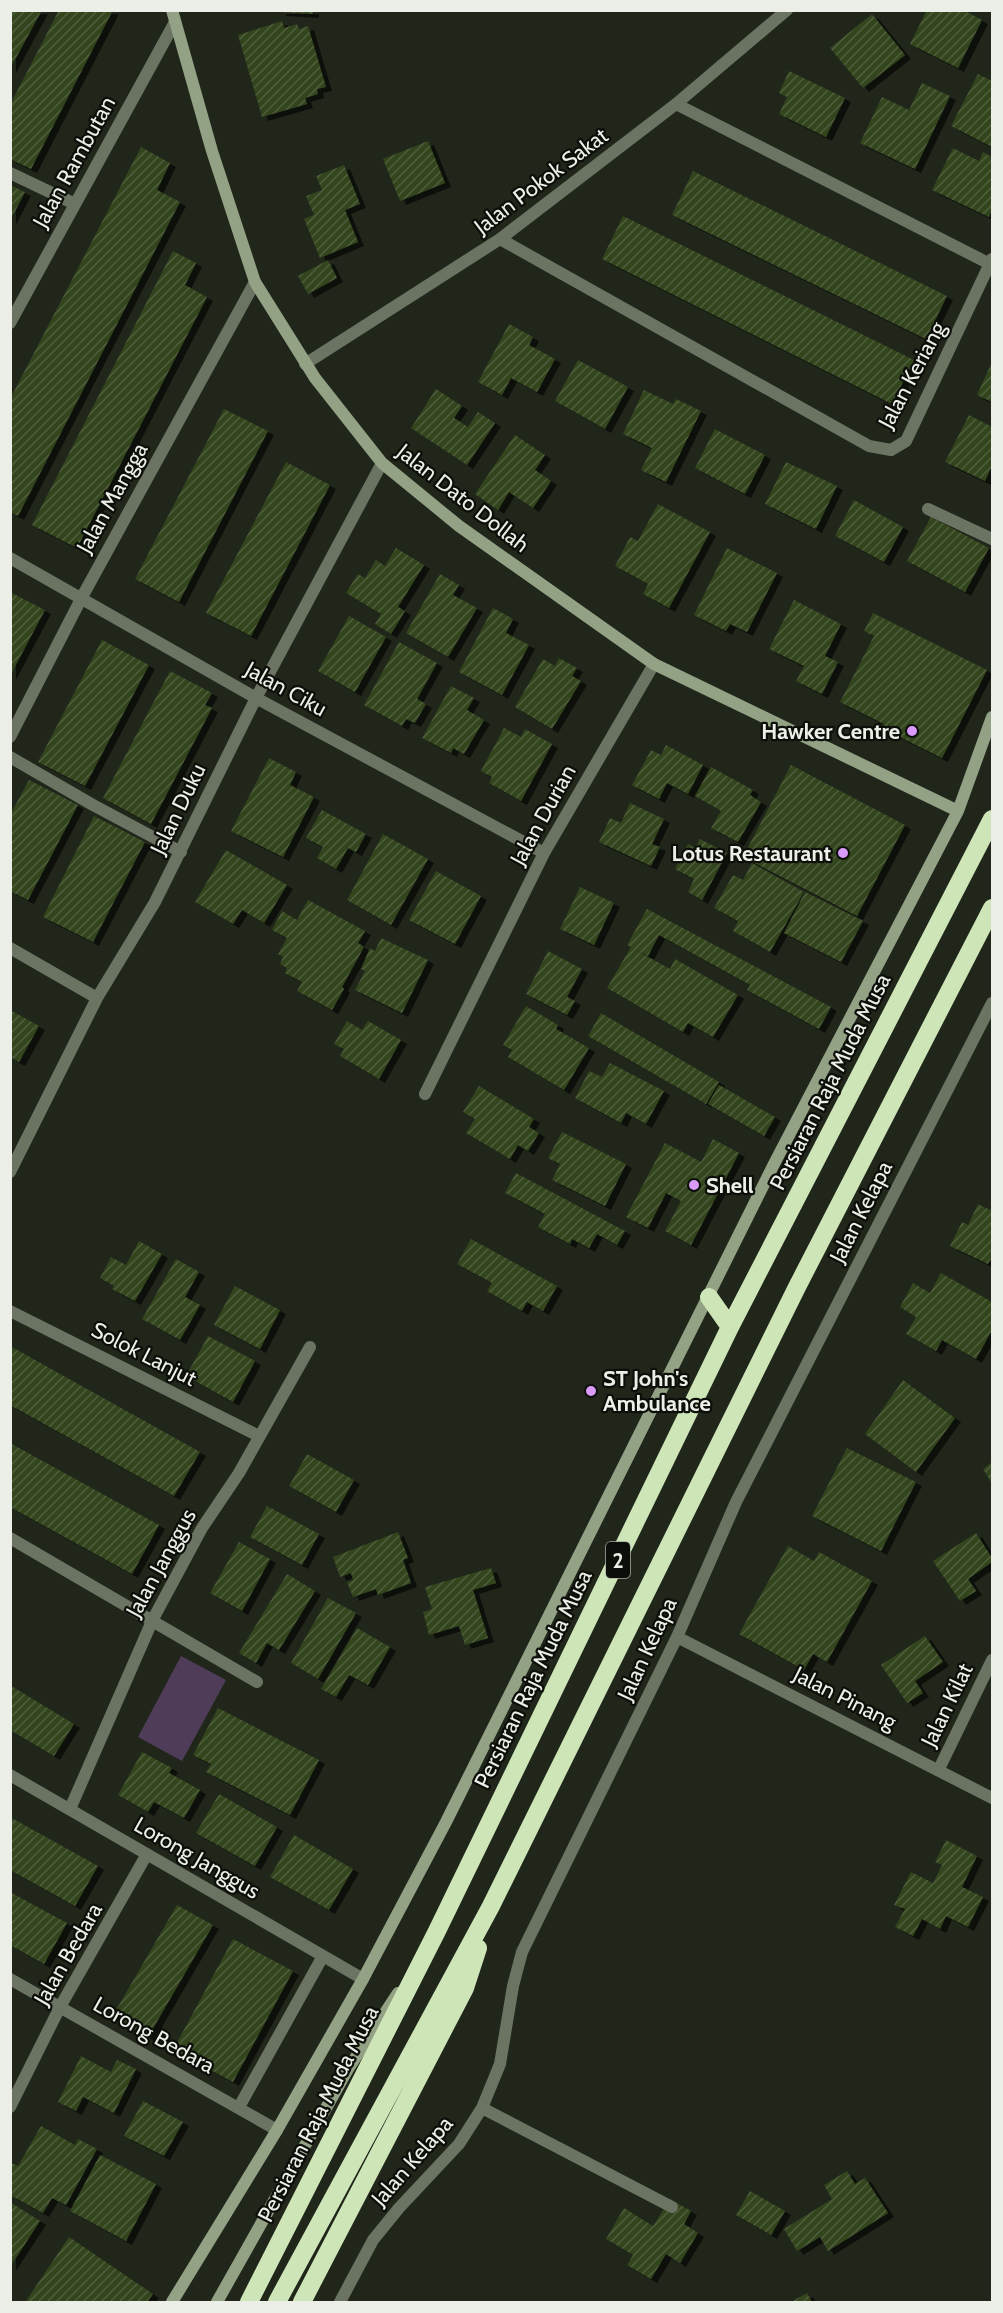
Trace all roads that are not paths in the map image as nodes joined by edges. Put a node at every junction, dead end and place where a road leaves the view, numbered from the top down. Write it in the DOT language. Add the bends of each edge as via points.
graph roads {
  1 [pos="787,10"];
  2 [pos="174,16"];
  3 [pos="676,104"];
  4 [pos="10,173"];
  5 [pos="75,204"];
  6 [pos="500,239"];
  7 [pos="991,261"];
  8 [pos="255,282"];
  9 [pos="10,323"];
  10 [pos="305,364"];
  11 [pos="382,463"];
  12 [pos="928,509"];
  13 [pos="993,539"];
  14 [pos="10,558"];
  15 [pos="82,597"];
  16 [pos="654,664"];
  17 [pos="256,698"];
  18 [pos="993,717"];
  19 [pos="10,736"];
  20 [pos="10,757"];
  21 [pos="958,811"];
  22 [pos="993,819"];
  23 [pos="182,852"];
  24 [pos="544,853"];
  25 [pos="993,908"];
  26 [pos="10,948"];
  27 [pos="97,998"];
  28 [pos="993,1003"];
  29 [pos="425,1094"];
  30 [pos="10,1173"];
  31 [pos="709,1297"];
  32 [pos="10,1311"];
  33 [pos="730,1328"];
  34 [pos="310,1347"];
  35 [pos="259,1436"];
  36 [pos="10,1538"];
  37 [pos="153,1619"];
  38 [pos="678,1637"];
  39 [pos="993,1660"];
  40 [pos="257,1682"];
  41 [pos="939,1769"];
  42 [pos="10,1774"];
  43 [pos="993,1798"];
  44 [pos="70,1809"];
  45 [pos="147,1854"];
  46 [pos="491,1906"];
  47 [pos="438,1931"];
  48 [pos="323,1956"];
  49 [pos="10,1978"];
  50 [pos="363,1979"];
  51 [pos="60,2007"];
  52 [pos="10,2107"];
  53 [pos="240,2108"];
  54 [pos="482,2108"];
  55 [pos="277,2130"];
  56 [pos="672,2207"];
  57 [pos="172,2302"];
  58 [pos="217,2302"];
  59 [pos="249,2302"];
  60 [pos="277,2302"];
  61 [pos="302,2302"];
  62 [pos="340,2302"];
  1 -- 3 [label="street, Jalan Pokok Sakat"];
  2 -- 5 [label="street, Jalan Rambutan"];
  2 -- 8 [label="street, Jalan Dato Dollah"];
  3 -- 6 [label="street, Jalan Pokok Sakat"];
  3 -- 7 [label="street, Jalan Keriang"];
  4 -- 5 [label="street"];
  5 -- 9 [label="street, Jalan Rambutan"];
  6 -- 7 [label="street, Jalan Keriang" via="869,446 891,450 906,441"];
  6 -- 10 [label="street, Jalan Pokok Sakat"];
  8 -- 10 [label="street, Jalan Dato Dollah"];
  8 -- 15 [label="street, Jalan Mangga"];
  10 -- 11 [label="street, Jalan Dato Dollah"];
  11 -- 16 [label="street, Jalan Dato Dollah" via="459,526"];
  11 -- 17 [label="street, Jalan Duku"];
  12 -- 13 [label="street"];
  14 -- 15 [label="street, Jalan Ciku"];
  15 -- 17 [label="street, Jalan Ciku"];
  15 -- 19 [label="street, Jalan Mangga"];
  16 -- 21 [label="street, Jalan Dato Dollah"];
  16 -- 24 [label="street, Jalan Durian"];
  17 -- 23 [label="street, Jalan Duku"];
  17 -- 24 [label="street, Jalan Ciku"];
  18 -- 21 [label="street"];
  20 -- 23 [label="street"];
  21 -- 31 [label="street"];
  22 -- 33 [label="highway, Persiaran Raja Muda Musa / 2"];
  23 -- 27 [label="street, Jalan Duku"];
  24 -- 29 [label="street, Jalan Durian"];
  25 -- 46 [label="highway, 2" via="797,1287"];
  26 -- 27 [label="street"];
  27 -- 30 [label="street, Jalan Duku"];
  28 -- 38 [label="street, Jalan Kelapa" via="741,1492"];
  31 -- 33 [label="highway"];
  31 -- 50 [label="street"];
  32 -- 35 [label="street, Solok Lanjut"];
  33 -- 47 [label="highway, Persiaran Raja Muda Musa / 2"];
  34 -- 35 [label="street, Jalan Janggus"];
  35 -- 37 [label="street, Jalan Janggus" via="202,1527"];
  36 -- 37 [label="street"];
  37 -- 40 [label="street"];
  37 -- 44 [label="street, Jalan Janggus"];
  38 -- 41 [label="street, Jalan Pinang"];
  38 -- 54 [label="street, Jalan Kelapa" via="522,1952 501,2064"];
  39 -- 41 [label="street, Jalan Kilat"];
  41 -- 43 [label="street, Jalan Pinang"];
  42 -- 44 [label="street, Lorong Janggus"];
  44 -- 45 [label="street, Lorong Janggus"];
  45 -- 48 [label="street, Lorong Janggus"];
  45 -- 51 [label="street, Jalan Bedara"];
  46 -- 60 [label="highway, 2"];
  46 -- 61 [label="highway" via="465,1988"];
  47 -- 58 [label="street" via="348,2069"];
  47 -- 59 [label="highway, Persiaran Raja Muda Musa / 2"];
  48 -- 50 [label="street, Lorong Janggus"];
  48 -- 53 [label="street"];
  49 -- 51 [label="street, Lorong Bedara"];
  50 -- 55 [label="street"];
  51 -- 52 [label="street, Jalan Bedara"];
  51 -- 53 [label="street, Lorong Bedara"];
  53 -- 55 [label="street, Lorong Bedara"];
  54 -- 56 [label="street"];
  54 -- 62 [label="street, Jalan Kelapa" via="459,2144 373,2240"];
  55 -- 57 [label="street"];
}
